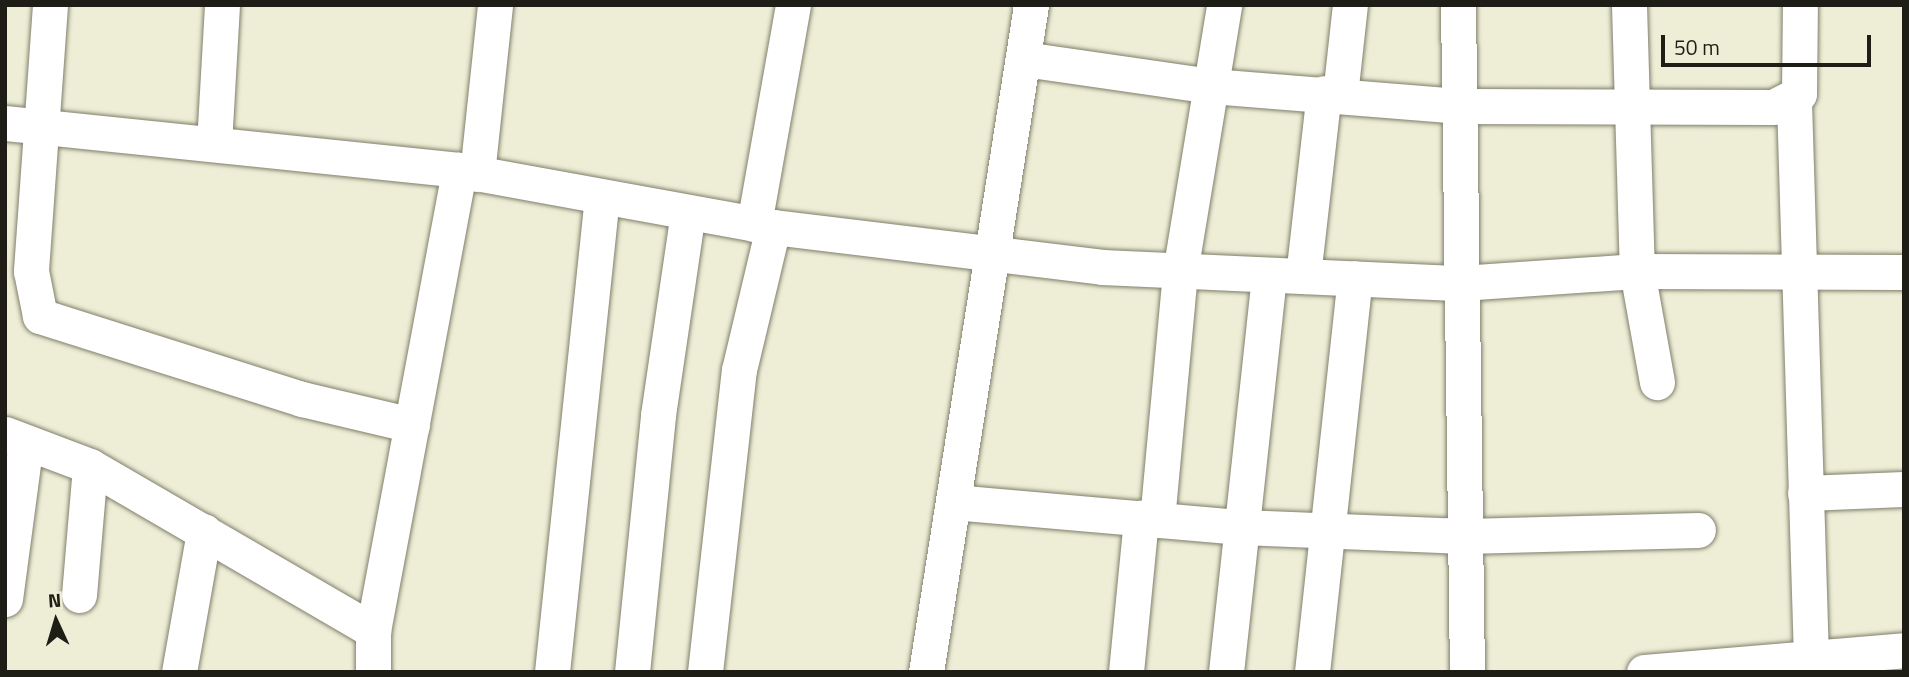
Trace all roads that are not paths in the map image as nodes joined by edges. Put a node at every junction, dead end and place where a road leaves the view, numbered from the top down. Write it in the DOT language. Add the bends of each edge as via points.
graph roads {
  1 [pos="50,5"];
  2 [pos="222,5"];
  3 [pos="495,5"];
  4 [pos="793,5"];
  5 [pos="1031,5"];
  6 [pos="1223,5"];
  7 [pos="1350,5"];
  8 [pos="1458,5"];
  9 [pos="1629,5"];
  10 [pos="1800,5"];
  11 [pos="1024,58"];
  12 [pos="1210,86"];
  13 [pos="1332,94"];
  14 [pos="1794,102"];
  15 [pos="1458,106"];
  16 [pos="1629,109"];
  17 [pos="5,123"];
  18 [pos="43,126"];
  19 [pos="214,144"];
  20 [pos="468,172"];
  21 [pos="602,197"];
  22 [pos="688,212"];
  23 [pos="764,226"];
  24 [pos="993,257"];
  25 [pos="1637,271"];
  26 [pos="1180,272"];
  27 [pos="1904,272"];
  28 [pos="1799,273"];
  29 [pos="1286,275"];
  30 [pos="1354,278"];
  31 [pos="1461,283"];
  32 [pos="1657,382"];
  33 [pos="412,425"];
  34 [pos="16,438"];
  35 [pos="90,466"];
  36 [pos="1904,489"];
  37 [pos="1805,493"];
  38 [pos="953,502"];
  39 [pos="1149,519"];
  40 [pos="1241,527"];
  41 [pos="1698,530"];
  42 [pos="204,531"];
  43 [pos="1331,531"];
  44 [pos="1465,536"];
  45 [pos="79,596"];
  46 [pos="5,598"];
  47 [pos="373,631"];
  48 [pos="1904,650"];
  49 [pos="1811,658"];
  50 [pos="179,672"];
  51 [pos="373,672"];
  52 [pos="552,672"];
  53 [pos="632,672"];
  54 [pos="705,672"];
  55 [pos="926,672"];
  56 [pos="1126,672"];
  57 [pos="1226,672"];
  58 [pos="1312,672"];
  59 [pos="1467,672"];
  60 [pos="1644,672"];
  1 -- 18 [label="street"];
  2 -- 19 [label="street"];
  3 -- 20 [label="street"];
  4 -- 23 [label="street"];
  5 -- 11 [label="street"];
  6 -- 12 [label="street"];
  7 -- 13 [label="street"];
  8 -- 15 [label="street"];
  9 -- 16 [label="street"];
  10 -- 14 [label="street" via="1802,64"];
  11 -- 12 [label="street"];
  11 -- 24 [label="street"];
  12 -- 13 [label="street"];
  12 -- 26 [label="street"];
  13 -- 15 [label="street"];
  13 -- 29 [label="street"];
  14 -- 16 [label="street"];
  14 -- 28 [label="street"];
  15 -- 16 [label="street"];
  15 -- 31 [label="street"];
  16 -- 25 [label="street"];
  17 -- 18 [label="street"];
  18 -- 19 [label="street"];
  18 -- 33 [label="street" via="31,271 40,316 302,399"];
  19 -- 20 [label="street"];
  20 -- 21 [label="street"];
  20 -- 33 [label="street"];
  21 -- 22 [label="street"];
  21 -- 52 [label="street"];
  22 -- 23 [label="street"];
  22 -- 53 [label="street" via="658,415"];
  23 -- 24 [label="street"];
  23 -- 54 [label="street" via="739,370"];
  24 -- 26 [label="street"];
  24 -- 38 [label="street"];
  25 -- 28 [label="street"];
  25 -- 31 [label="street"];
  25 -- 32 [label="street"];
  26 -- 29 [label="street"];
  26 -- 39 [label="street"];
  27 -- 28 [label="street"];
  28 -- 37 [label="street"];
  29 -- 30 [label="street"];
  29 -- 40 [label="street"];
  30 -- 31 [label="street"];
  30 -- 43 [label="street"];
  31 -- 44 [label="street"];
  33 -- 47 [label="street"];
  34 -- 35 [label="street"];
  34 -- 46 [label="street"];
  35 -- 42 [label="street"];
  35 -- 45 [label="street"];
  36 -- 37 [label="street"];
  37 -- 49 [label="street"];
  38 -- 39 [label="street"];
  38 -- 55 [label="street"];
  39 -- 40 [label="street"];
  39 -- 56 [label="street"];
  40 -- 43 [label="street"];
  40 -- 57 [label="street"];
  41 -- 44 [label="street"];
  42 -- 47 [label="street"];
  42 -- 50 [label="street"];
  43 -- 44 [label="street"];
  43 -- 58 [label="street"];
  44 -- 59 [label="street"];
  47 -- 51 [label="street"];
  48 -- 49 [label="street"];
  49 -- 60 [label="street"];
}
